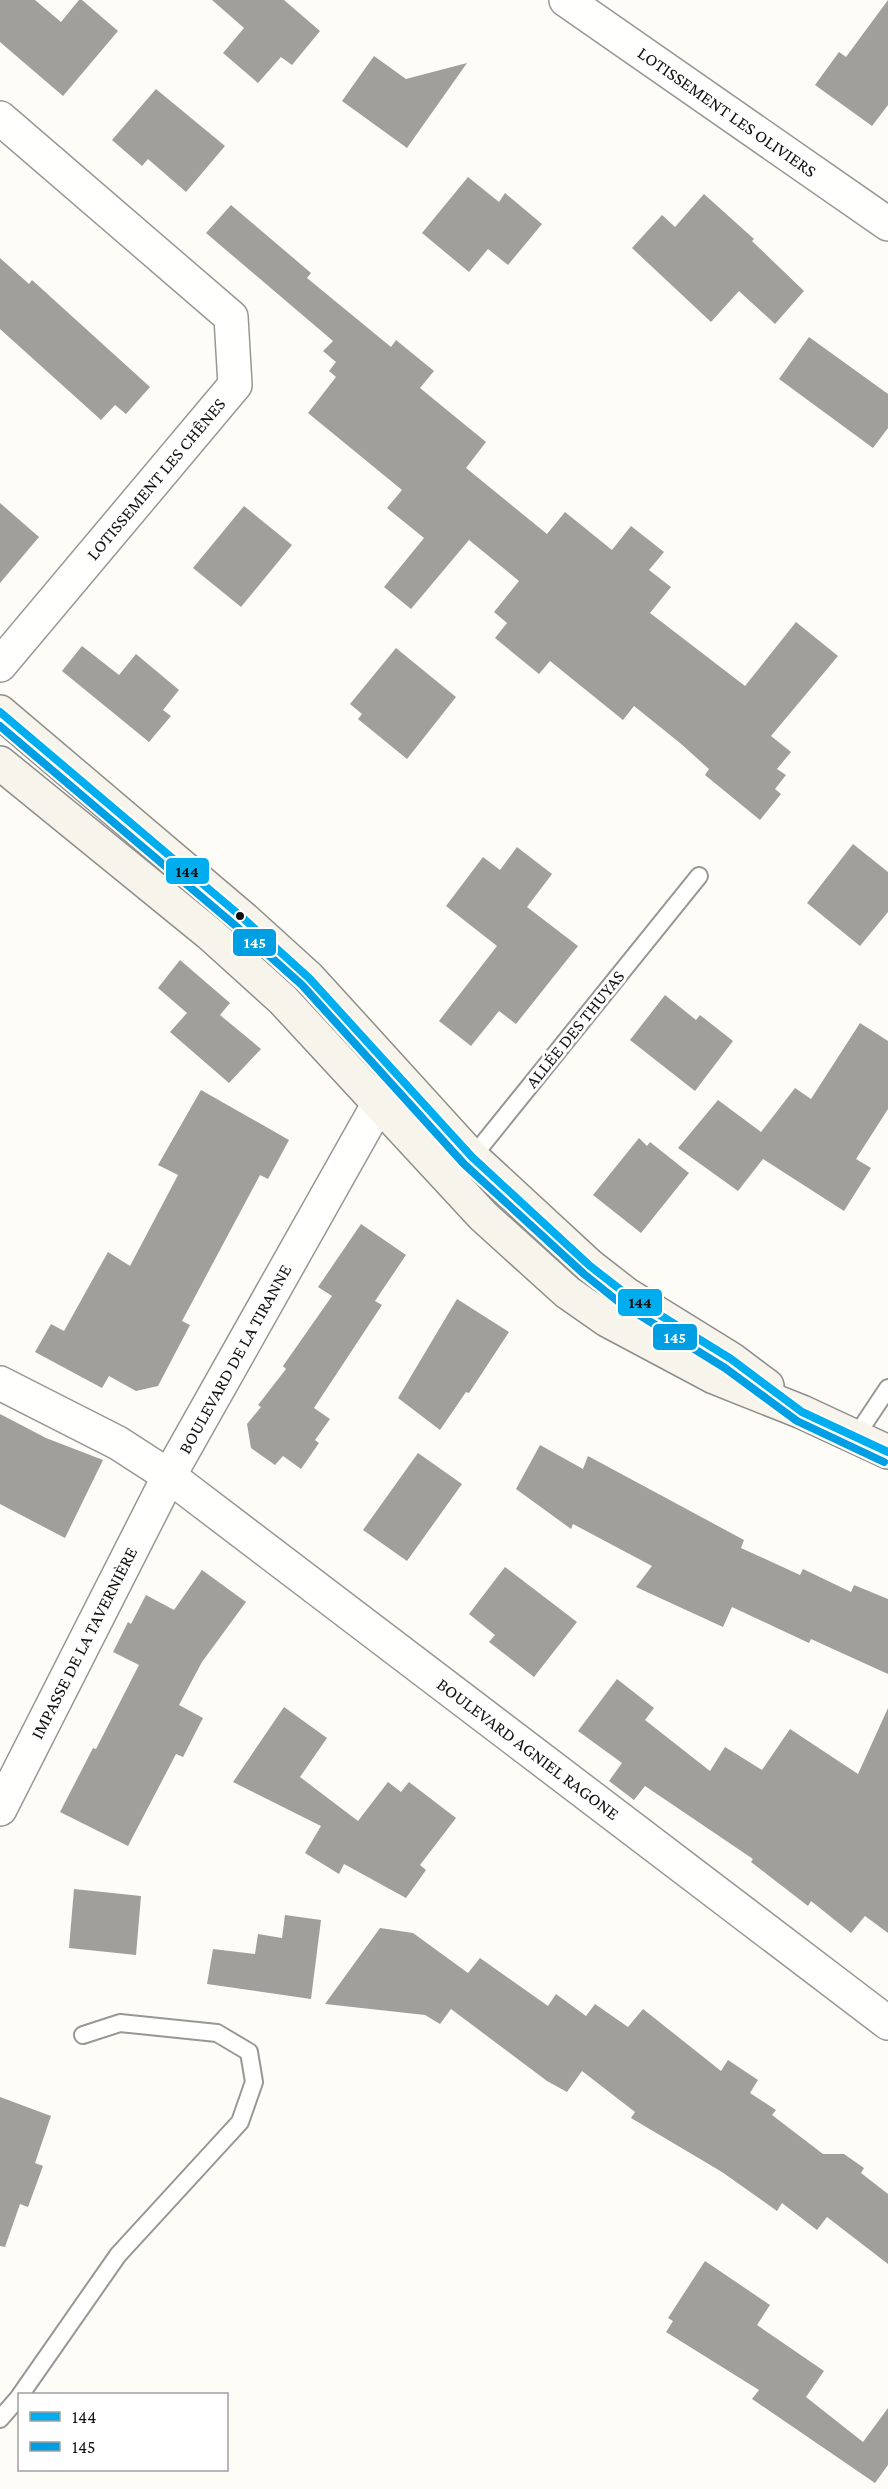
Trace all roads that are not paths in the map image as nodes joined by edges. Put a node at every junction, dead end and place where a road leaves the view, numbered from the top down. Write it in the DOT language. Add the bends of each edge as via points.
graph roads {
  1 [pos="566,0"];
  2 [pos="0,118"];
  3 [pos="888,224"];
  4 [pos="0,665"];
  5 [pos="0,712"];
  6 [pos="0,763"];
  7 [pos="699,876"];
  8 [pos="396,1074"];
  9 [pos="380,1102"];
  10 [pos="472,1157"];
  11 [pos="451,1183"];
  12 [pos="0,1383"];
  13 [pos="888,1388"];
  14 [pos="802,1412"];
  15 [pos="856,1436"];
  16 [pos="888,1452"];
  17 [pos="169,1476"];
  18 [pos="0,1809"];
  19 [pos="888,2023"];
  20 [pos="83,2035"];
  21 [pos="21,2393"];
  22 [pos="18,2397"];
  23 [pos="0,2419"];
  1 -- 3 [label="street, LOTISSEMENT LES OLIVIERS"];
  2 -- 4 [label="street, LOTISSEMENT LES CHÊNES" via="231,317 235,385"];
  5 -- 8 [label="main road" via="309,978"];
  6 -- 9 [label="main road" via="210,934 267,985"];
  7 -- 10 [label="lane, ALLÉE DES THUYAS"];
  8 -- 9 [label="street, BOULEVARD DE LA TIRANNE"];
  8 -- 10 [label="main road"];
  9 -- 11 [label="main road"];
  9 -- 17 [label="street, BOULEVARD DE LA TIRANNE"];
  10 -- 11 [label="lane, ALLÉE DES THUYAS"];
  10 -- 14 [label="main road" via="590,1266 626,1294 731,1359"];
  11 -- 14 [label="main road" via="559,1284 607,1320 714,1377"];
  12 -- 17 [label="street" via="118,1443"];
  13 -- 15 [label="lane"];
  14 -- 15 [label="main road"];
  15 -- 16 [label="main road"];
  17 -- 18 [label="street, IMPASSE DE LA TAVERNIÈRE"];
  17 -- 19 [label="street, BOULEVARD AGNIEL RAGONE"];
  20 -- 21 [label="lane" via="120,2023 217,2033 249,2052 254,2082 240,2121 118,2255"];
  22 -- 23 [label="lane"];
}
